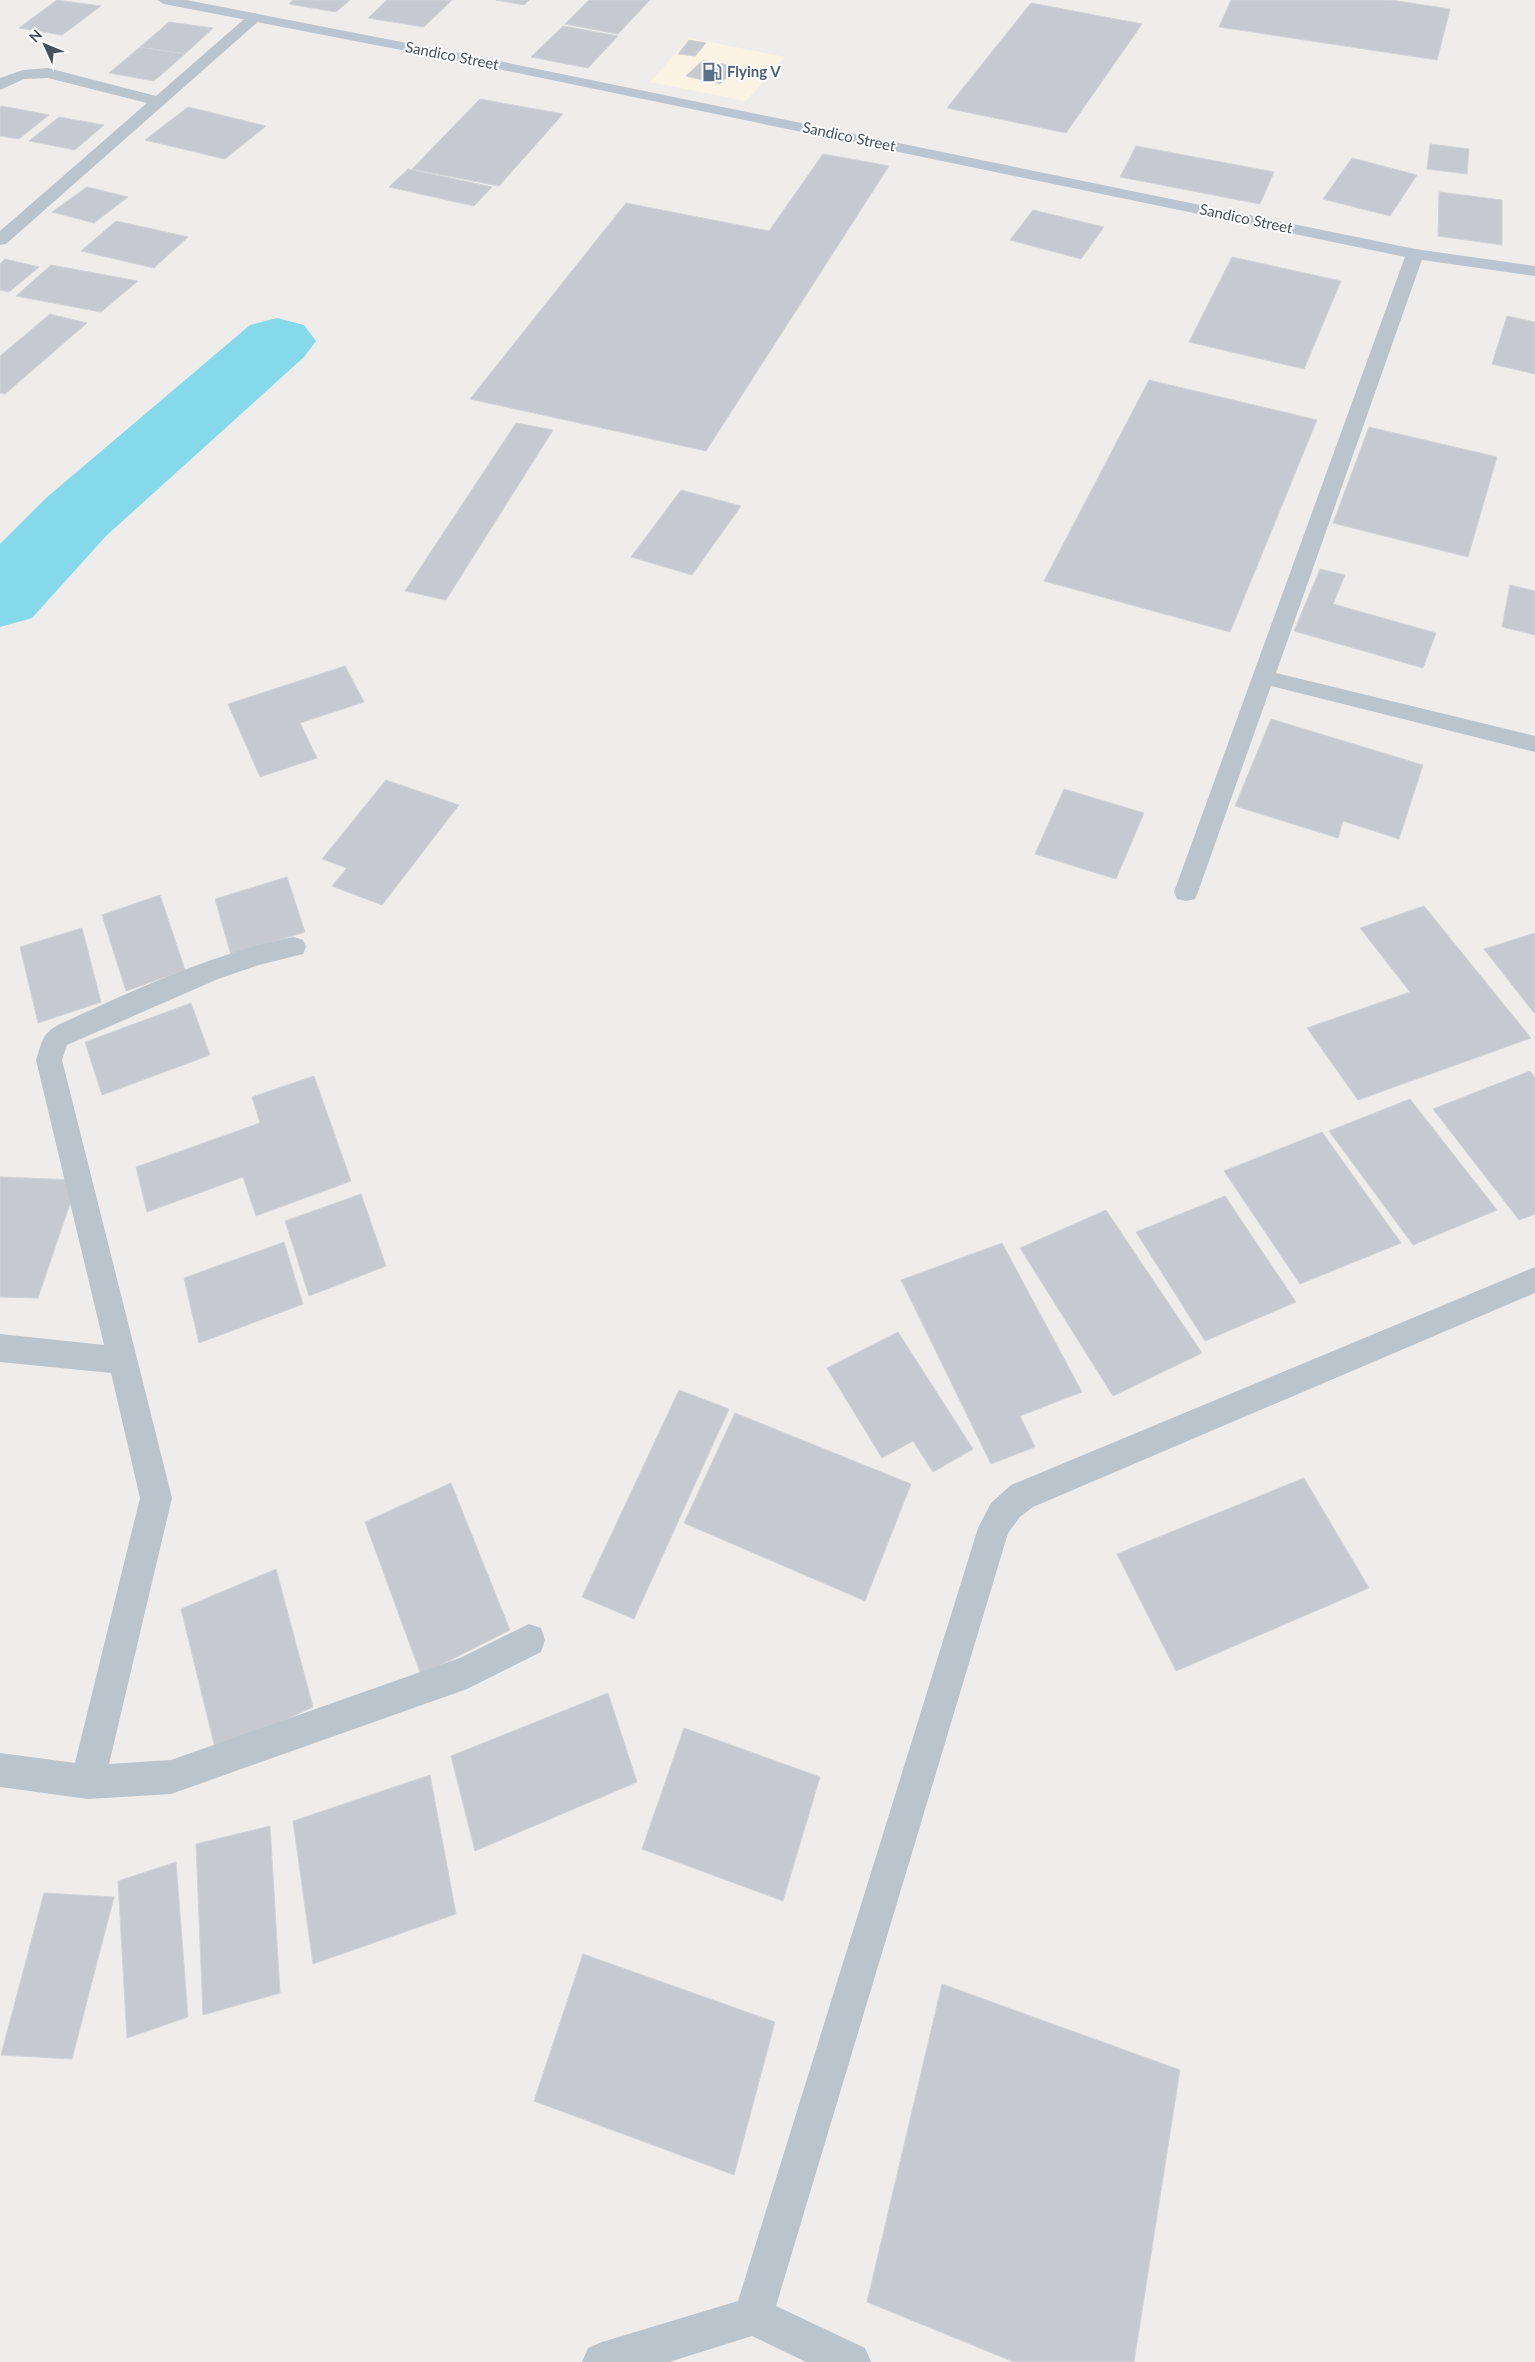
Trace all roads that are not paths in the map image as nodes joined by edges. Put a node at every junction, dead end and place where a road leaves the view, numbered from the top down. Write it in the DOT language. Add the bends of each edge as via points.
graph roads {
  1 [pos="164,0"];
  2 [pos="255,17"];
  3 [pos="0,85"];
  4 [pos="157,101"];
  5 [pos="0,240"];
  6 [pos="1415,254"];
  7 [pos="1535,271"];
  8 [pos="1263,677"];
  9 [pos="1535,744"];
  10 [pos="1186,892"];
  11 [pos="294,947"];
  12 [pos="1535,1280"];
  13 [pos="0,1348"];
  14 [pos="123,1361"];
  15 [pos="529,1640"];
  16 [pos="0,1770"];
  17 [pos="88,1782"];
  18 [pos="753,2316"];
  19 [pos="602,2362"];
  20 [pos="851,2362"];
  1 -- 2 [label="main road, Sandico Street"];
  2 -- 4 [label="street"];
  2 -- 6 [label="main road, Sandico Street"];
  3 -- 4 [label="street" via="8,79 32,72 48,73"];
  4 -- 5 [label="street"];
  6 -- 7 [label="main road, Sandico Street"];
  6 -- 8 [label="street"];
  8 -- 9 [label="street"];
  8 -- 10 [label="street"];
  11 -- 14 [label="street" via="234,962 56,1038 49,1060"];
  12 -- 18 [label="street" via="1022,1496 1000,1515"];
  13 -- 14 [label="street"];
  14 -- 17 [label="street" via="156,1498"];
  15 -- 17 [label="street" via="466,1672 171,1777"];
  16 -- 17 [label="street"];
  18 -- 19 [label="street"];
  18 -- 20 [label="street"];
}
